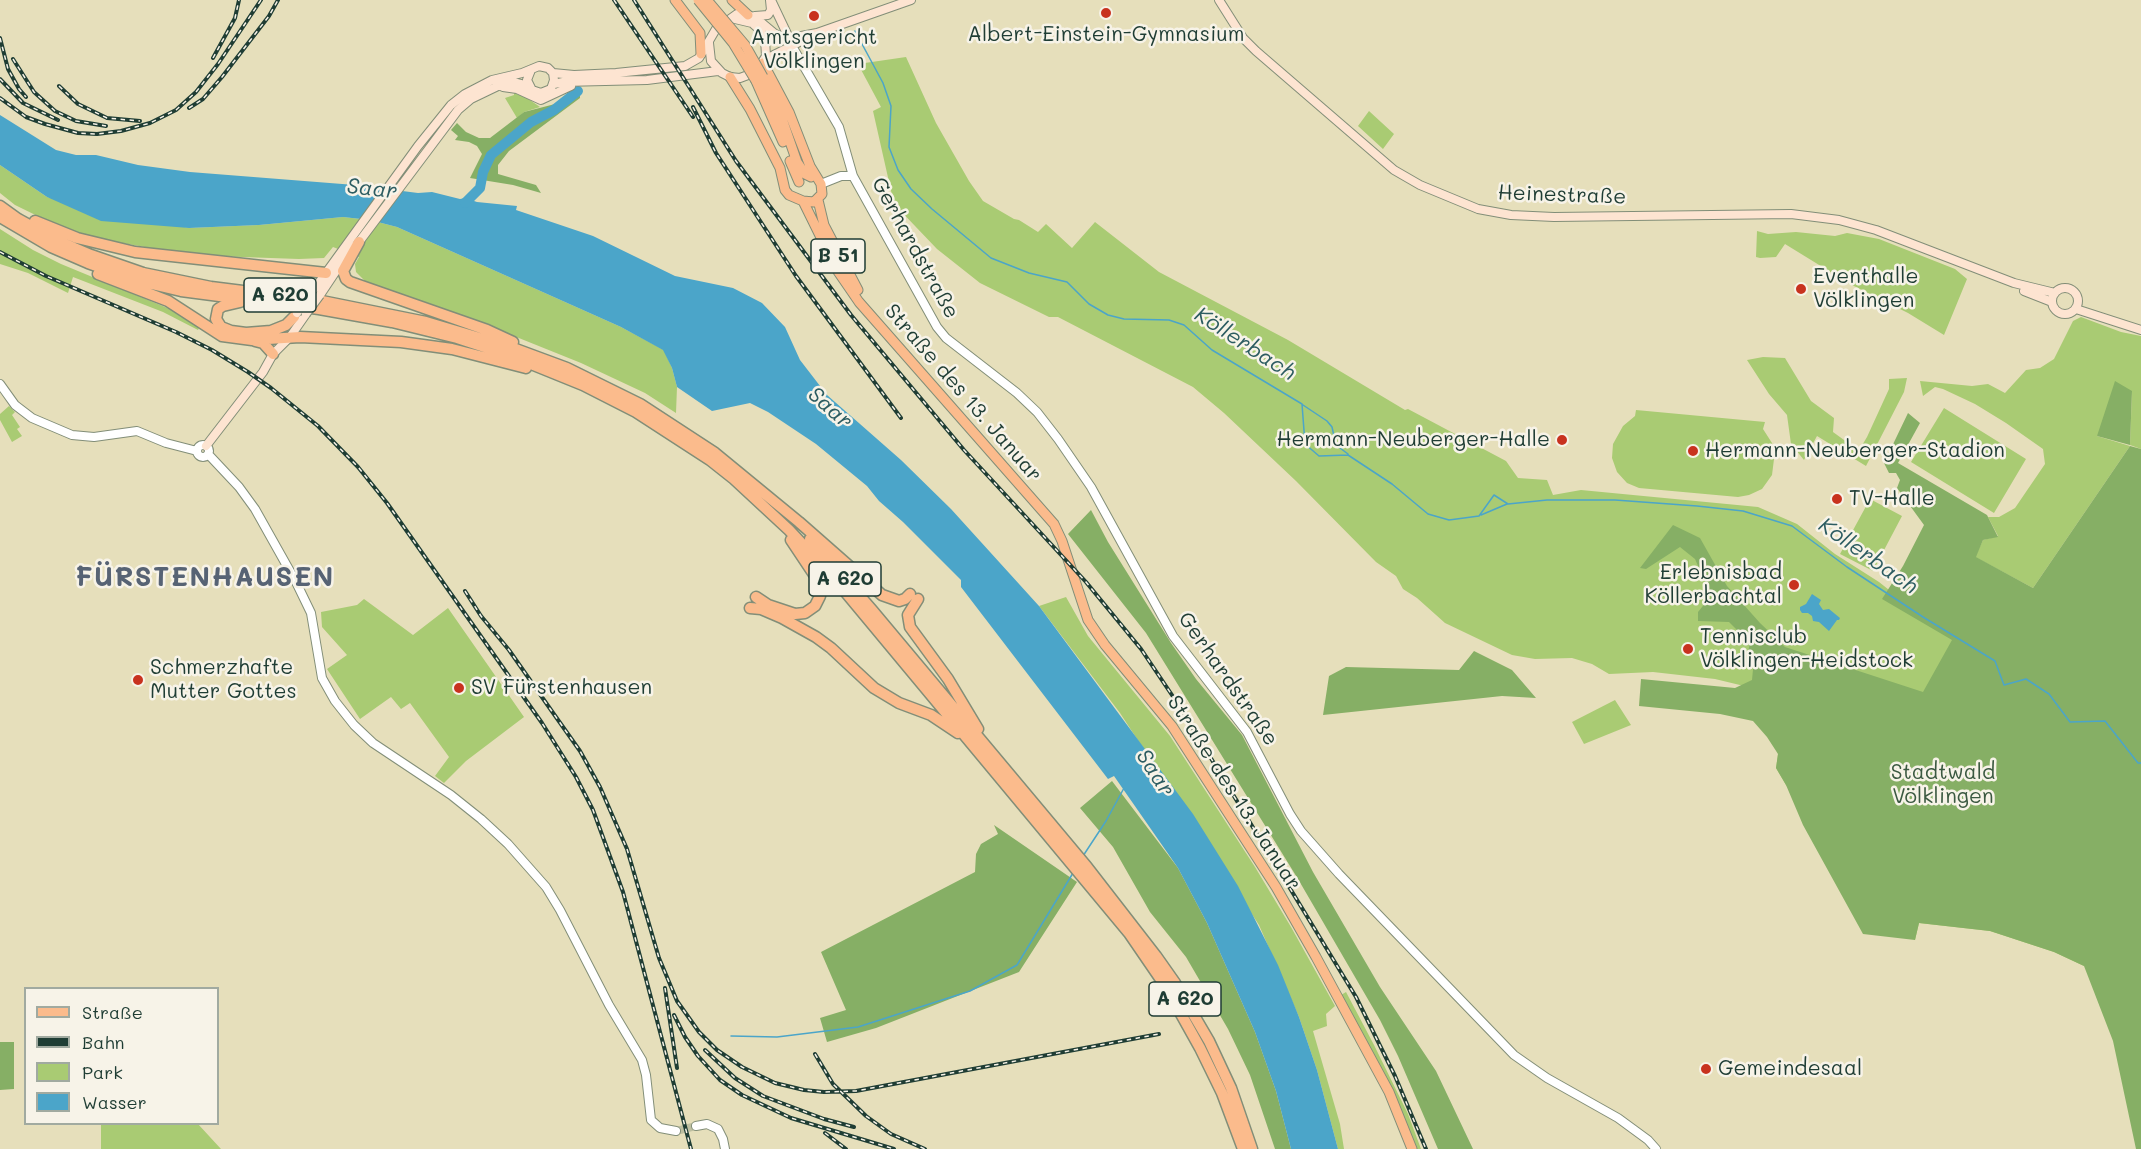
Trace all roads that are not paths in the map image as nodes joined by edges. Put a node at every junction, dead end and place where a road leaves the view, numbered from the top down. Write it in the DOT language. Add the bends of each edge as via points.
graph roads {
  1 [pos="675,0"];
  2 [pos="698,0"];
  3 [pos="707,0"];
  4 [pos="732,0"];
  5 [pos="771,0"];
  6 [pos="911,0"];
  7 [pos="1219,0"];
  8 [pos="748,15"];
  9 [pos="723,23"];
  10 [pos="712,34"];
  11 [pos="790,42"];
  12 [pos="701,54"];
  13 [pos="764,62"];
  14 [pos="531,70"];
  15 [pos="718,71"];
  16 [pos="553,73"];
  17 [pos="730,77"];
  18 [pos="760,79"];
  19 [pos="576,82"];
  20 [pos="554,84"];
  21 [pos="529,86"];
  22 [pos="494,88"];
  23 [pos="853,176"];
  24 [pos="816,180"];
  25 [pos="799,182"];
  26 [pos="0,200"];
  27 [pos="801,200"];
  28 [pos="818,200"];
  29 [pos="0,206"];
  30 [pos="0,217"];
  31 [pos="359,242"];
  32 [pos="51,247"];
  33 [pos="345,256"];
  34 [pos="326,273"];
  35 [pos="2053,298"];
  36 [pos="252,301"];
  37 [pos="2078,305"];
  38 [pos="866,309"];
  39 [pos="299,315"];
  40 [pos="2141,330"];
  41 [pos="290,337"];
  42 [pos="278,339"];
  43 [pos="252,340"];
  44 [pos="273,354"];
  45 [pos="567,369"];
  46 [pos="0,384"];
  47 [pos="583,385"];
  48 [pos="207,450"];
  49 [pos="772,509"];
  50 [pos="793,527"];
  51 [pos="756,597"];
  52 [pos="750,608"];
  53 [pos="988,756"];
  54 [pos="1084,870"];
  55 [pos="696,1126"];
  56 [pos="676,1131"];
  57 [pos="725,1149"];
  58 [pos="1244,1149"];
  59 [pos="1252,1149"];
  60 [pos="1412,1149"];
  61 [pos="1656,1149"];
  1 -- 12 [label="main road" via="700,33"];
  2 -- 18 [label="main road, bridge"];
  3 -- 18 [label="main road, bridge" via="745,45"];
  4 -- 8 [label="main road"];
  5 -- 8 [label="main road" via="768,15"];
  5 -- 11 [label="main road"];
  6 -- 11 [label="main road"];
  7 -- 35 [label="main road, Heinestraße" via="1256,51 1394,170 1478,209 1554,217 1791,214 1839,220 2014,283 2025,292"];
  8 -- 9 [label="main road" via="733,15"];
  8 -- 11 [label="main road"];
  9 -- 10 [label="main road"];
  9 -- 13 [label="main road" via="742,20 756,26 766,43"];
  10 -- 12 [label="main road"];
  10 -- 15 [label="main road" via="709,55"];
  11 -- 13 [label="main road"];
  11 -- 23 [label="street, Gerhardstraße" via="839,127"];
  12 -- 16 [label="main road" via="691,64 666,69"];
  13 -- 17 [label="main road" via="747,76"];
  13 -- 24 [label="main road"];
  14 -- 16 [label="main road" via="543,66"];
  14 -- 21 [label="main road" via="527,77"];
  14 -- 33 [label="main road" via="492,80 451,105 418,146"];
  15 -- 17 [label="main road"];
  15 -- 19 [label="main road" via="636,81"];
  16 -- 20 [label="main road"];
  17 -- 27 [label="main road" via="780,168 785,190"];
  18 -- 24 [label="main road" via="780,113 797,162 805,174"];
  18 -- 25 [label="main road"];
  19 -- 20 [label="main road"];
  19 -- 22 [label="main road" via="542,100 514,88"];
  20 -- 21 [label="main road" via="543,93"];
  21 -- 22 [label="main road" via="514,82"];
  22 -- 31 [label="main road" via="458,110"];
  23 -- 24 [label="street"];
  23 -- 61 [label="street, Gerhardstraße" via="937,327 1037,412 1084,477 1173,636 1247,732 1301,831 1514,1055 1618,1118"];
  24 -- 25 [label="main road"];
  24 -- 28 [label="main road" via="822,194"];
  25 -- 27 [label="main road" via="796,191"];
  26 -- 34 [label="highway" via="43,225 135,252"];
  27 -- 28 [label="main road"];
  27 -- 38 [label="main road, Straße des 13. Januar" via="837,270"];
  28 -- 38 [label="main road, Straße des 13. Januar / B 51" via="824,225"];
  29 -- 45 [label="highway, A 620" via="58,241 135,271 426,322"];
  30 -- 32 [label="highway, A 620"];
  31 -- 33 [label="highway"];
  32 -- 36 [label="highway, A 620" via="139,281"];
  32 -- 43 [label="highway" via="89,270 168,301 222,336"];
  33 -- 34 [label="main road"];
  33 -- 39 [label="main road, bridge" via="320,295"];
  33 -- 45 [label="highway" via="343,271 350,282 487,330"];
  34 -- 39 [label="main road, bridge"];
  35 -- 37 [label="main road" via="2056,311 2063,315 2070,314"];
  35 -- 37 [label="main road" via="2062,288 2069,288 2076,293"];
  36 -- 39 [label="highway" via="220,307 216,315 219,325 231,331 260,332 279,328"];
  36 -- 47 [label="highway, A 620" via="329,311 423,330 509,355"];
  37 -- 40 [label="main road"];
  38 -- 60 [label="main road, Straße des 13. Januar" via="1054,524 1088,620 1172,726 1261,863 1366,1049 1396,1107"];
  39 -- 41 [label="main road"];
  39 -- 42 [label="main road"];
  41 -- 42 [label="highway"];
  41 -- 44 [label="main road"];
  41 -- 47 [label="highway" via="426,344"];
  42 -- 43 [label="highway"];
  42 -- 44 [label="main road"];
  43 -- 44 [label="highway"];
  44 -- 48 [label="main road"];
  45 -- 49 [label="highway, A 620" via="658,415 715,453 763,493"];
  46 -- 48 [label="street" via="15,405 32,418 72,435 94,437 131,430 166,443"];
  47 -- 49 [label="highway, A 620" via="681,440"];
  48 -- 56 [label="street" via="239,487 296,582 311,613 322,678 335,701 373,743 481,819 546,887 642,1060 651,1120 660,1128"];
  49 -- 50 [label="highway"];
  49 -- 50 [label="highway"];
  50 -- 51 [label="highway" via="817,579 820,596 815,606 795,614"];
  50 -- 53 [label="highway, A 620" via="872,610"];
  50 -- 53 [label="highway" via="882,595 899,601 914,596 908,615 910,627 961,700"];
  52 -- 53 [label="highway" via="782,618 816,638 874,688 931,715"];
  53 -- 54 [label="highway, A 620"];
  54 -- 58 [label="highway, A 620" via="1176,1003 1218,1084"];
  54 -- 59 [label="highway, A 620" via="1156,956 1194,1014 1231,1088"];
  55 -- 57 [label="street" via="707,1124 718,1129"];
}
